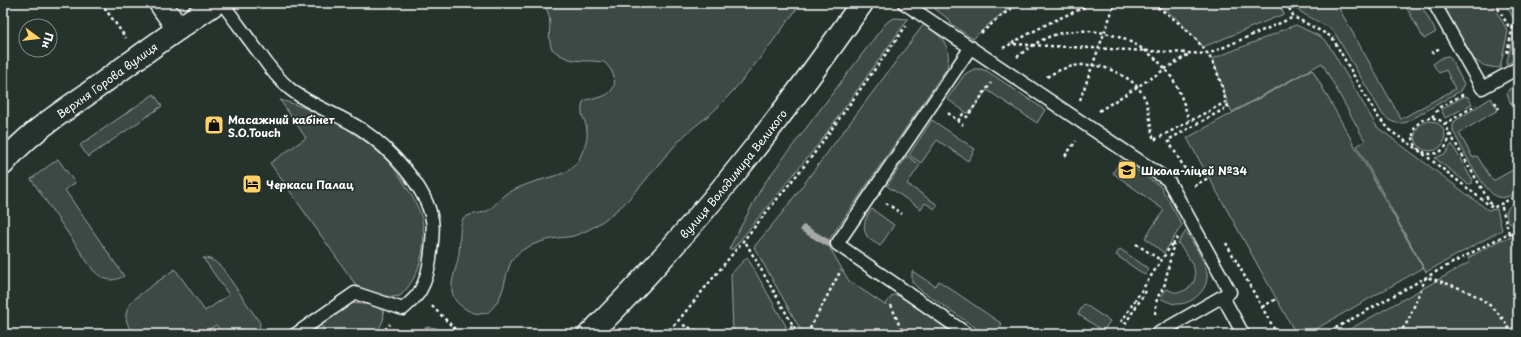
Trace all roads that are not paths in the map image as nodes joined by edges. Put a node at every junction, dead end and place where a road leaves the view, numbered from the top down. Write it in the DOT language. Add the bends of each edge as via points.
graph roads {
  1 [pos="160,3"];
  2 [pos="216,3"];
  3 [pos="222,3"];
  4 [pos="862,3"];
  5 [pos="904,3"];
  6 [pos="1434,3"];
  7 [pos="178,29"];
  8 [pos="971,48"];
  9 [pos="1518,68"];
  10 [pos="3,164"];
  11 [pos="1223,297"];
  12 [pos="296,334"];
  13 [pos="590,334"];
  14 [pos="967,334"];
  15 [pos="1157,334"];
  16 [pos="1243,334"];
  1 -- 7 [label="main road"];
  2 -- 7 [label="main road, Верхня Горова вулиця"];
  3 -- 12 [label="lane" via="279,79 304,99 360,128 395,157 420,192 430,212 431,254 426,279 419,292 403,309 355,293"];
  4 -- 13 [label="main road, вулиця Володимира Великого" via="771,128 705,209"];
  5 -- 8 [label="lane"];
  6 -- 9 [label="lane" via="1482,88"];
  7 -- 10 [label="main road, Верхня Горова вулиця" via="36,132"];
  8 -- 11 [label="lane" via="1168,180 1230,292"];
  8 -- 14 [label="lane" via="837,244"];
  11 -- 15 [label="lane"];
  11 -- 16 [label="lane"];
}
